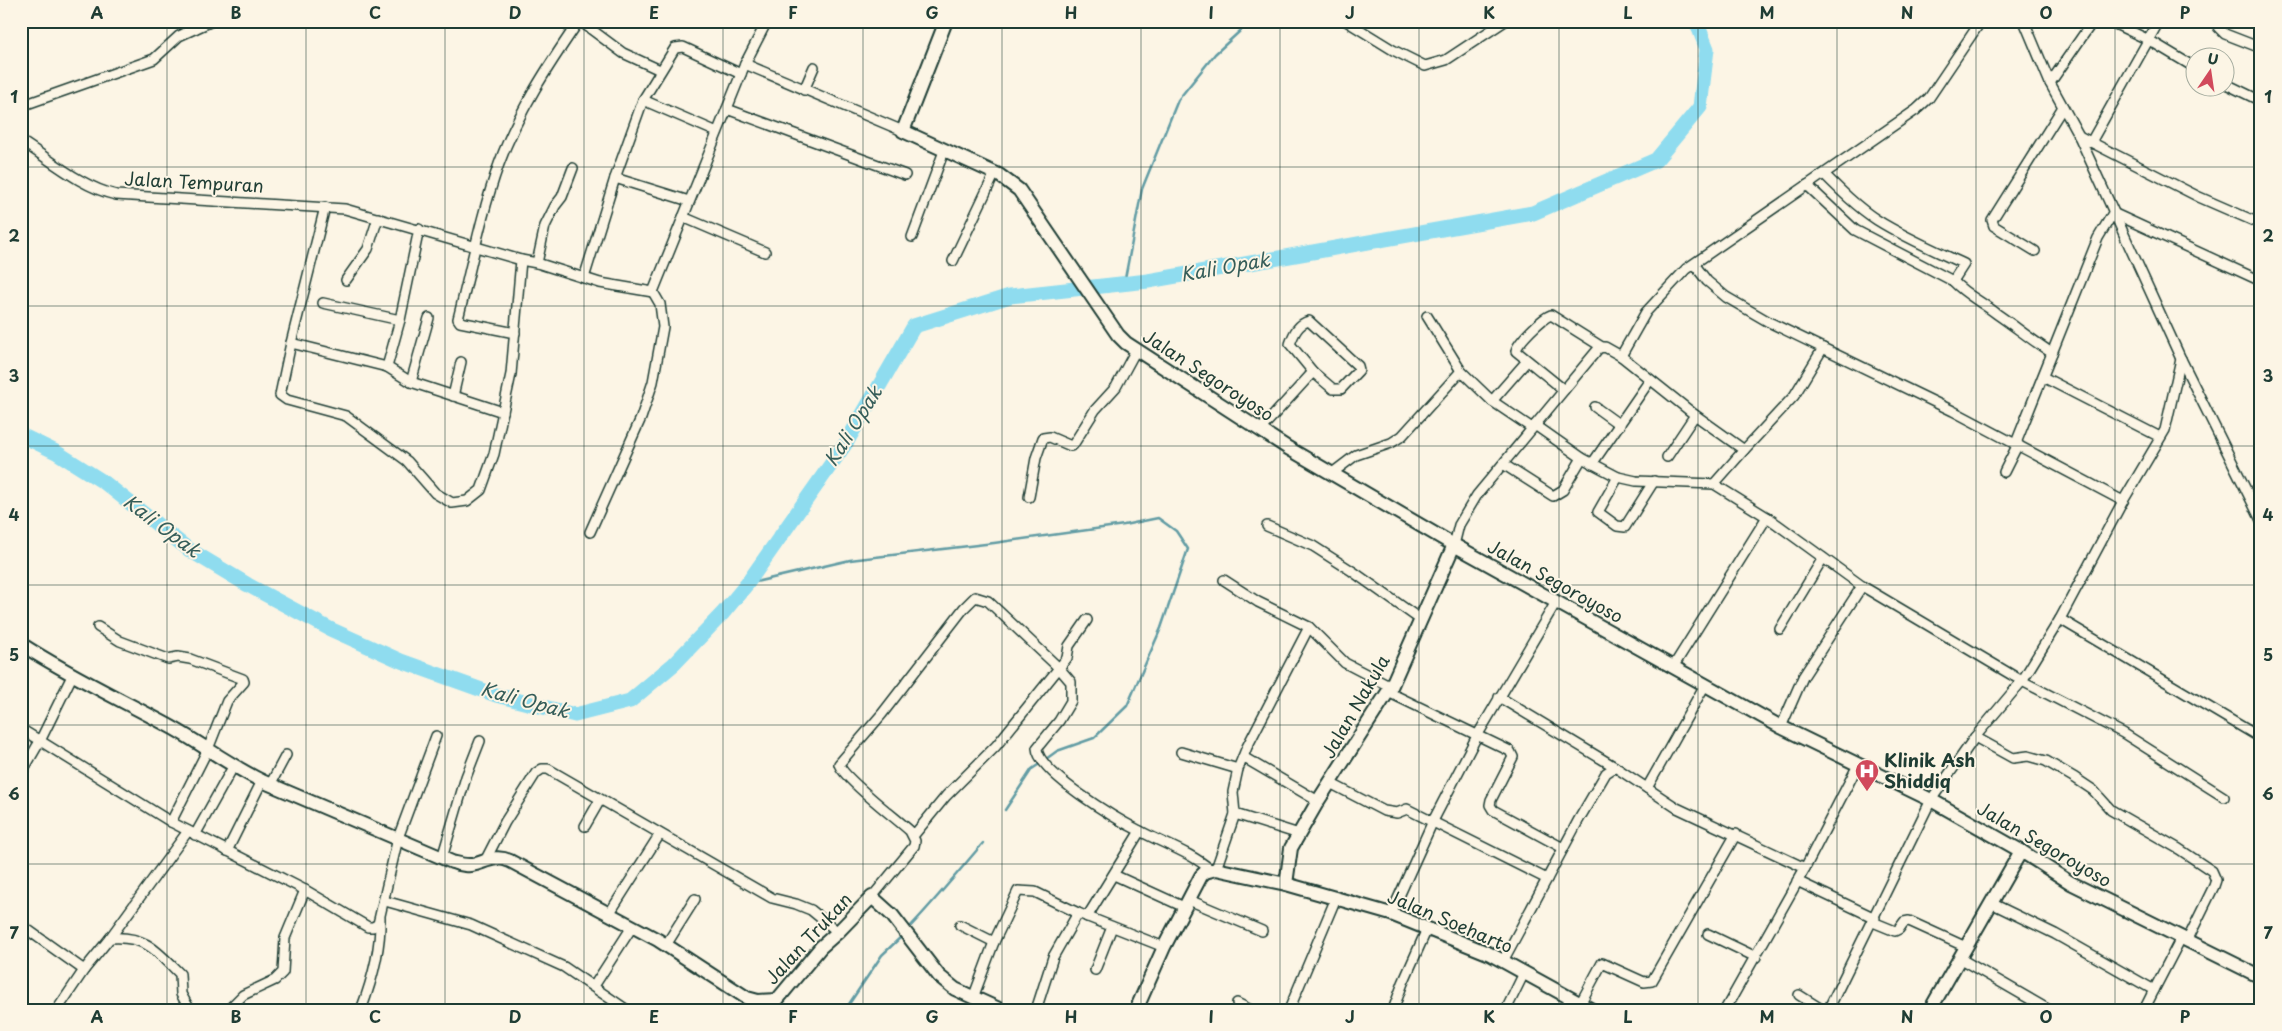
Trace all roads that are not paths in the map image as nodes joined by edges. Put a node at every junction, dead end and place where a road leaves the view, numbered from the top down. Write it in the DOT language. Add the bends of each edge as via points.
graph roads {
  1 [pos="174,21"];
  2 [pos="212,21"];
  3 [pos="580,21"];
  4 [pos="767,21"];
  5 [pos="946,21"];
  6 [pos="1346,21"];
  7 [pos="1505,21"];
  8 [pos="1981,21"];
  9 [pos="2024,21"];
  10 [pos="2093,21"];
  11 [pos="2109,21"];
  12 [pos="2159,21"];
  13 [pos="2218,21"];
  14 [pos="196,28"];
  15 [pos="2149,40"];
  16 [pos="2261,48"];
  17 [pos="2184,61"];
  18 [pos="745,64"];
  19 [pos="814,67"];
  20 [pos="660,70"];
  21 [pos="741,74"];
  22 [pos="2050,83"];
  23 [pos="2234,88"];
  24 [pos="804,90"];
  25 [pos="643,100"];
  26 [pos="2261,101"];
  27 [pos="21,106"];
  28 [pos="2063,106"];
  29 [pos="727,109"];
  30 [pos="903,130"];
  31 [pos="718,132"];
  32 [pos="2079,136"];
  33 [pos="21,141"];
  34 [pos="2091,142"];
  35 [pos="944,150"];
  36 [pos="573,168"];
  37 [pos="995,173"];
  38 [pos="1824,174"];
  39 [pos="905,175"];
  40 [pos="615,178"];
  41 [pos="1807,185"];
  42 [pos="689,201"];
  43 [pos="326,207"];
  44 [pos="2113,213"];
  45 [pos="683,217"];
  46 [pos="378,218"];
  47 [pos="2261,224"];
  48 [pos="419,229"];
  49 [pos="912,237"];
  50 [pos="476,246"];
  51 [pos="2035,251"];
  52 [pos="765,252"];
  53 [pos="521,260"];
  54 [pos="953,261"];
  55 [pos="537,263"];
  56 [pos="1694,264"];
  57 [pos="584,278"];
  58 [pos="346,280"];
  59 [pos="1953,280"];
  60 [pos="2261,280"];
  61 [pos="653,292"];
  62 [pos="323,303"];
  63 [pos="1427,316"];
  64 [pos="428,318"];
  65 [pos="400,320"];
  66 [pos="515,332"];
  67 [pos="291,342"];
  68 [pos="1602,347"];
  69 [pos="1823,348"];
  70 [pos="1136,350"];
  71 [pos="2052,353"];
  72 [pos="1621,356"];
  73 [pos="2181,359"];
  74 [pos="1527,361"];
  75 [pos="461,362"];
  76 [pos="387,367"];
  77 [pos="1461,371"];
  78 [pos="1313,372"];
  79 [pos="2043,377"];
  80 [pos="1650,380"];
  81 [pos="411,382"];
  82 [pos="1564,390"];
  83 [pos="453,396"];
  84 [pos="1492,402"];
  85 [pos="1595,408"];
  86 [pos="503,412"];
  87 [pos="1694,415"];
  88 [pos="1620,425"];
  89 [pos="1534,427"];
  90 [pos="1260,430"];
  91 [pos="2160,437"];
  92 [pos="2017,444"];
  93 [pos="1744,450"];
  94 [pos="1667,457"];
  95 [pos="1582,458"];
  96 [pos="1503,464"];
  97 [pos="1592,464"];
  98 [pos="2004,472"];
  99 [pos="1331,474"];
  100 [pos="1618,477"];
  101 [pos="1654,481"];
  102 [pos="1714,484"];
  103 [pos="1029,497"];
  104 [pos="2124,501"];
  105 [pos="1768,518"];
  106 [pos="2261,520"];
  107 [pos="1266,526"];
  108 [pos="590,532"];
  109 [pos="1454,545"];
  110 [pos="1824,558"];
  111 [pos="1224,580"];
  112 [pos="1862,586"];
  113 [pos="1556,602"];
  114 [pos="2060,619"];
  115 [pos="1087,620"];
  116 [pos="1421,620"];
  117 [pos="1309,627"];
  118 [pos="98,628"];
  119 [pos="1780,629"];
  120 [pos="21,644"];
  121 [pos="1673,667"];
  122 [pos="1059,668"];
  123 [pos="72,676"];
  124 [pos="2022,681"];
  125 [pos="1705,685"];
  126 [pos="1389,689"];
  127 [pos="1499,697"];
  128 [pos="1781,727"];
  129 [pos="21,729"];
  130 [pos="436,736"];
  131 [pos="1477,736"];
  132 [pos="1975,737"];
  133 [pos="2261,738"];
  134 [pos="40,741"];
  135 [pos="480,741"];
  136 [pos="208,749"];
  137 [pos="1181,752"];
  138 [pos="286,755"];
  139 [pos="1243,757"];
  140 [pos="1858,765"];
  141 [pos="234,767"];
  142 [pos="1615,767"];
  143 [pos="1238,769"];
  144 [pos="21,774"];
  145 [pos="266,783"];
  146 [pos="1330,783"];
  147 [pos="1647,788"];
  148 [pos="2224,798"];
  149 [pos="600,800"];
  150 [pos="1932,800"];
  151 [pos="1318,802"];
  152 [pos="1235,814"];
  153 [pos="1433,821"];
  154 [pos="172,822"];
  155 [pos="585,826"];
  156 [pos="1140,831"];
  157 [pos="192,833"];
  158 [pos="660,834"];
  159 [pos="1299,834"];
  160 [pos="1736,834"];
  161 [pos="914,835"];
  162 [pos="398,838"];
  163 [pos="1563,848"];
  164 [pos="227,851"];
  165 [pos="2021,851"];
  166 [pos="442,858"];
  167 [pos="486,859"];
  168 [pos="1805,868"];
  169 [pos="1214,869"];
  170 [pos="1114,875"];
  171 [pos="1547,879"];
  172 [pos="1797,880"];
  173 [pos="1286,884"];
  174 [pos="305,890"];
  175 [pos="872,897"];
  176 [pos="1336,898"];
  177 [pos="695,899"];
  178 [pos="384,901"];
  179 [pos="1186,903"];
  180 [pos="1990,903"];
  181 [pos="609,914"];
  182 [pos="1391,914"];
  183 [pos="1083,915"];
  184 [pos="380,917"];
  185 [pos="1874,920"];
  186 [pos="21,925"];
  187 [pos="960,925"];
  188 [pos="632,927"];
  189 [pos="1112,927"];
  190 [pos="1427,929"];
  191 [pos="1262,931"];
  192 [pos="838,932"];
  193 [pos="1708,934"];
  194 [pos="110,938"];
  195 [pos="2184,939"];
  196 [pos="994,942"];
  197 [pos="666,945"];
  198 [pos="1164,947"];
  199 [pos="1962,953"];
  200 [pos="1756,957"];
  201 [pos="1503,961"];
  202 [pos="84,970"];
  203 [pos="1095,970"];
  204 [pos="1524,973"];
  205 [pos="2261,977"];
  206 [pos="594,986"];
  207 [pos="2154,990"];
  208 [pos="1799,995"];
  209 [pos="973,998"];
  210 [pos="777,1000"];
  211 [pos="1238,1003"];
  212 [pos="1571,1004"];
  213 [pos="1291,1009"];
  214 [pos="57,1010"];
  215 [pos="190,1010"];
  216 [pos="228,1010"];
  217 [pos="361,1010"];
  218 [pos="628,1010"];
  219 [pos="763,1010"];
  220 [pos="1001,1010"];
  221 [pos="1036,1010"];
  222 [pos="1136,1010"];
  223 [pos="1251,1010"];
  224 [pos="1393,1010"];
  225 [pos="1506,1010"];
  226 [pos="1592,1010"];
  227 [pos="1725,1010"];
  228 [pos="1823,1010"];
  229 [pos="1828,1010"];
  230 [pos="1930,1010"];
  231 [pos="2049,1010"];
  232 [pos="2144,1010"];
  1 -- 14 [label="street"];
  2 -- 14 [label="street"];
  3 -- 20 [label="street" via="623,53"];
  3 -- 50 [label="street" via="535,86 500,162"];
  4 -- 18 [label="street"];
  5 -- 30 [label="street"];
  6 -- 7 [label="street" via="1425,66 1446,60"];
  8 -- 38 [label="street" via="1929,98"];
  9 -- 22 [label="street"];
  10 -- 22 [label="street"];
  11 -- 15 [label="street"];
  12 -- 15 [label="street"];
  13 -- 16 [label="street" via="2218,27 2225,34"];
  14 -- 27 [label="street" via="179,36 154,59"];
  15 -- 17 [label="street"];
  15 -- 34 [label="street"];
  18 -- 21 [label="street"];
  18 -- 24 [label="street"];
  19 -- 24 [label="street"];
  20 -- 21 [label="street" via="679,46"];
  20 -- 25 [label="street"];
  21 -- 29 [label="street"];
  22 -- 28 [label="street"];
  23 -- 26 [label="street"];
  24 -- 30 [label="street"];
  25 -- 31 [label="street"];
  25 -- 40 [label="street"];
  28 -- 32 [label="street"];
  28 -- 51 [label="street" via="1992,220 1994,226"];
  29 -- 31 [label="street"];
  29 -- 39 [label="street"];
  30 -- 35 [label="street, Jalan Segoroyoso"];
  31 -- 42 [label="street"];
  32 -- 34 [label="street"];
  32 -- 44 [label="street"];
  33 -- 43 [label="street, Jalan Tempuran" via="84,183 116,195"];
  34 -- 47 [label="street" via="2199,197"];
  35 -- 37 [label="street, Jalan Segoroyoso"];
  35 -- 49 [label="street"];
  36 -- 55 [label="street" via="562,197 545,226"];
  37 -- 54 [label="street"];
  37 -- 70 [label="street, Jalan Segoroyoso" via="1019,190 1118,335"];
  38 -- 41 [label="street"];
  38 -- 59 [label="street" via="1877,220 1964,264"];
  40 -- 42 [label="street"];
  40 -- 57 [label="street"];
  41 -- 56 [label="street"];
  41 -- 59 [label="street" via="1855,230"];
  42 -- 45 [label="street"];
  43 -- 46 [label="street, Jalan Tempuran"];
  43 -- 67 [label="street"];
  44 -- 60 [label="street"];
  44 -- 71 [label="street" via="2098,238"];
  44 -- 73 [label="street"];
  45 -- 52 [label="street"];
  45 -- 61 [label="street"];
  46 -- 48 [label="street, Jalan Tempuran"];
  46 -- 58 [label="street" via="368,249"];
  48 -- 50 [label="street, Jalan Tempuran"];
  48 -- 65 [label="street"];
  50 -- 53 [label="street, Jalan Tempuran"];
  50 -- 66 [label="street" via="458,319"];
  53 -- 55 [label="street, Jalan Tempuran"];
  53 -- 66 [label="street"];
  55 -- 57 [label="street, Jalan Tempuran"];
  56 -- 69 [label="street" via="1707,281 1726,297"];
  56 -- 72 [label="street" via="1678,276 1646,312"];
  57 -- 61 [label="street, Jalan Tempuran"];
  59 -- 71 [label="street" via="1963,292"];
  61 -- 108 [label="street" via="660,304 663,328 653,382 641,418"];
  62 -- 65 [label="street"];
  63 -- 77 [label="street"];
  64 -- 81 [label="street"];
  65 -- 76 [label="street"];
  66 -- 86 [label="street"];
  67 -- 76 [label="street"];
  67 -- 86 [label="street" via="281,385 282,398 346,416 406,462 435,493 452,503 467,501 481,490 494,454"];
  68 -- 72 [label="street"];
  68 -- 74 [label="street" via="1551,315 1544,318 1516,348"];
  68 -- 82 [label="street"];
  69 -- 92 [label="street"];
  69 -- 93 [label="street" via="1794,396"];
  70 -- 90 [label="street, Jalan Segoroyoso"];
  70 -- 103 [label="street" via="1116,387 1095,410 1073,445 1050,437 1043,438"];
  71 -- 79 [label="street"];
  72 -- 80 [label="street"];
  73 -- 91 [label="street" via="2165,430"];
  73 -- 106 [label="street"];
  74 -- 82 [label="street"];
  74 -- 84 [label="street"];
  75 -- 83 [label="street"];
  76 -- 81 [label="street"];
  77 -- 84 [label="street"];
  77 -- 99 [label="street" via="1398,439 1356,455"];
  78 -- 78 [label="street" via="1333,389 1341,389 1359,370 1309,321 1303,322 1294,332 1290,344"];
  78 -- 90 [label="street"];
  79 -- 91 [label="street"];
  79 -- 92 [label="street"];
  80 -- 87 [label="street"];
  80 -- 88 [label="street"];
  81 -- 83 [label="street"];
  82 -- 89 [label="street"];
  83 -- 86 [label="street"];
  84 -- 89 [label="street"];
  85 -- 88 [label="street"];
  87 -- 93 [label="street"];
  87 -- 94 [label="street"];
  88 -- 97 [label="street"];
  89 -- 95 [label="street"];
  89 -- 96 [label="street"];
  90 -- 99 [label="street, Jalan Segoroyoso"];
  91 -- 104 [label="street"];
  92 -- 98 [label="street"];
  92 -- 104 [label="street"];
  93 -- 102 [label="street"];
  95 -- 96 [label="street" via="1563,490 1552,496"];
  95 -- 97 [label="street"];
  96 -- 109 [label="street" via="1465,514"];
  97 -- 100 [label="street"];
  99 -- 109 [label="street, Jalan Segoroyoso"];
  100 -- 101 [label="street"];
  100 -- 101 [label="street" via="1598,512 1617,526 1625,527"];
  101 -- 102 [label="street"];
  102 -- 105 [label="street"];
  104 -- 114 [label="street"];
  105 -- 110 [label="street"];
  105 -- 121 [label="street"];
  107 -- 116 [label="street" via="1313,546"];
  109 -- 113 [label="street, Jalan Segoroyoso"];
  109 -- 116 [label="street, Jalan Nakula"];
  110 -- 112 [label="street"];
  110 -- 119 [label="street"];
  111 -- 117 [label="street" via="1258,602"];
  112 -- 124 [label="street"];
  112 -- 128 [label="street" via="1803,677"];
  113 -- 121 [label="street, Jalan Segoroyoso"];
  113 -- 127 [label="street"];
  114 -- 124 [label="street"];
  114 -- 133 [label="street"];
  115 -- 122 [label="street"];
  116 -- 126 [label="street, Jalan Nakula"];
  117 -- 126 [label="street" via="1344,663"];
  117 -- 139 [label="street"];
  118 -- 136 [label="street" via="168,659 190,659 244,679 241,688 227,701"];
  120 -- 123 [label="street"];
  121 -- 125 [label="street, Jalan Segoroyoso"];
  122 -- 156 [label="street" via="1071,682 1071,701 1059,721 1038,744 1037,752 1073,790"];
  122 -- 161 [label="street" via="996,746 946,796"];
  122 -- 161 [label="street" via="988,601 975,597 964,608 839,764 850,780"];
  123 -- 134 [label="street"];
  123 -- 136 [label="street"];
  124 -- 132 [label="street"];
  124 -- 148 [label="street" via="2123,733"];
  125 -- 128 [label="street, Jalan Segoroyoso"];
  125 -- 147 [label="street"];
  126 -- 131 [label="street"];
  126 -- 146 [label="street, Jalan Nakula"];
  127 -- 131 [label="street"];
  127 -- 142 [label="street"];
  128 -- 140 [label="street, Jalan Segoroyoso"];
  129 -- 134 [label="street"];
  130 -- 162 [label="street"];
  131 -- 153 [label="street"];
  131 -- 163 [label="street" via="1513,754 1491,800 1492,810"];
  132 -- 150 [label="street"];
  132 -- 195 [label="street" via="2013,758 2028,756 2046,761 2093,790 2111,810 2212,871 2216,880 2214,886"];
  134 -- 144 [label="street"];
  134 -- 154 [label="street"];
  135 -- 166 [label="street"];
  136 -- 141 [label="street"];
  136 -- 154 [label="street"];
  137 -- 143 [label="street"];
  138 -- 145 [label="street"];
  139 -- 143 [label="street"];
  139 -- 151 [label="street"];
  140 -- 150 [label="street, Jalan Segoroyoso"];
  140 -- 168 [label="street"];
  141 -- 145 [label="street"];
  141 -- 157 [label="street"];
  142 -- 147 [label="street"];
  142 -- 163 [label="street" via="1606,773"];
  143 -- 152 [label="street" via="1233,792"];
  145 -- 162 [label="street"];
  145 -- 164 [label="street"];
  146 -- 151 [label="street, Jalan Nakula"];
  146 -- 153 [label="street" via="1384,811 1397,813 1408,809"];
  147 -- 160 [label="street" via="1677,808"];
  149 -- 155 [label="street"];
  149 -- 158 [label="street"];
  149 -- 167 [label="street" via="542,769 536,773 505,822"];
  150 -- 165 [label="street, Jalan Segoroyoso"];
  150 -- 185 [label="street"];
  151 -- 159 [label="street, Jalan Nakula"];
  152 -- 159 [label="street"];
  152 -- 169 [label="street"];
  153 -- 171 [label="street"];
  153 -- 182 [label="street"];
  154 -- 157 [label="street"];
  156 -- 169 [label="street"];
  156 -- 170 [label="street"];
  157 -- 164 [label="street"];
  157 -- 194 [label="street"];
  158 -- 181 [label="street"];
  158 -- 192 [label="street" via="772,898 810,910"];
  159 -- 173 [label="street, Jalan Nakula" via="1291,848"];
  160 -- 168 [label="street"];
  160 -- 212 [label="street" via="1652,981 1644,982 1602,963"];
  161 -- 175 [label="street" via="914,846"];
  162 -- 166 [label="street"];
  162 -- 178 [label="street"];
  163 -- 171 [label="street"];
  164 -- 174 [label="street"];
  165 -- 180 [label="street"];
  165 -- 195 [label="street, Jalan Segoroyoso" via="2071,883"];
  166 -- 167 [label="street" via="464,865"];
  167 -- 181 [label="street, Jalan Trukan" via="510,861"];
  168 -- 172 [label="street"];
  169 -- 173 [label="street, Jalan Soeharto"];
  169 -- 179 [label="street" via="1201,876"];
  170 -- 179 [label="street"];
  170 -- 183 [label="street"];
  171 -- 201 [label="street"];
  172 -- 185 [label="street"];
  172 -- 200 [label="street"];
  173 -- 176 [label="street, Jalan Soeharto"];
  174 -- 184 [label="street" via="368,927 378,924"];
  174 -- 216 [label="street" via="285,938 283,972 276,980 243,995"];
  175 -- 192 [label="street, Jalan Trukan"];
  175 -- 209 [label="street, Jalan Trukan" via="892,915 939,976"];
  176 -- 182 [label="street, Jalan Soeharto"];
  176 -- 213 [label="street"];
  177 -- 197 [label="street"];
  178 -- 184 [label="street"];
  178 -- 206 [label="street" via="471,925 564,967"];
  179 -- 191 [label="street"];
  179 -- 198 [label="street"];
  180 -- 199 [label="street"];
  180 -- 207 [label="street" via="2055,934"];
  181 -- 188 [label="street, Jalan Trukan"];
  182 -- 190 [label="street, Jalan Soeharto"];
  183 -- 189 [label="street"];
  183 -- 196 [label="street" via="1035,892 1018,891"];
  183 -- 221 [label="street" via="1053,957"];
  184 -- 217 [label="street" via="379,944"];
  185 -- 199 [label="street" via="1895,931 1908,921"];
  185 -- 229 [label="street"];
  186 -- 202 [label="street"];
  187 -- 196 [label="street"];
  188 -- 197 [label="street, Jalan Trukan"];
  188 -- 206 [label="street"];
  189 -- 198 [label="street"];
  189 -- 203 [label="street"];
  190 -- 201 [label="street, Jalan Soeharto"];
  190 -- 224 [label="street"];
  192 -- 210 [label="street, Jalan Trukan" via="821,946"];
  193 -- 200 [label="street"];
  194 -- 202 [label="street"];
  194 -- 215 [label="street" via="138,940 154,948 180,974 181,994"];
  195 -- 205 [label="street, Jalan Segoroyoso"];
  195 -- 207 [label="street"];
  196 -- 209 [label="street"];
  197 -- 210 [label="street, Jalan Trukan" via="747,998 758,1002"];
  198 -- 222 [label="street"];
  199 -- 230 [label="street"];
  199 -- 231 [label="street"];
  200 -- 227 [label="street"];
  201 -- 204 [label="street, Jalan Soeharto"];
  202 -- 214 [label="street"];
  204 -- 212 [label="street, Jalan Soeharto"];
  204 -- 225 [label="street"];
  206 -- 218 [label="street"];
  207 -- 232 [label="street"];
  208 -- 228 [label="street"];
  209 -- 220 [label="street, Jalan Trukan"];
  210 -- 219 [label="street"];
  211 -- 223 [label="street"];
  212 -- 226 [label="street, Jalan Soeharto"];
}
